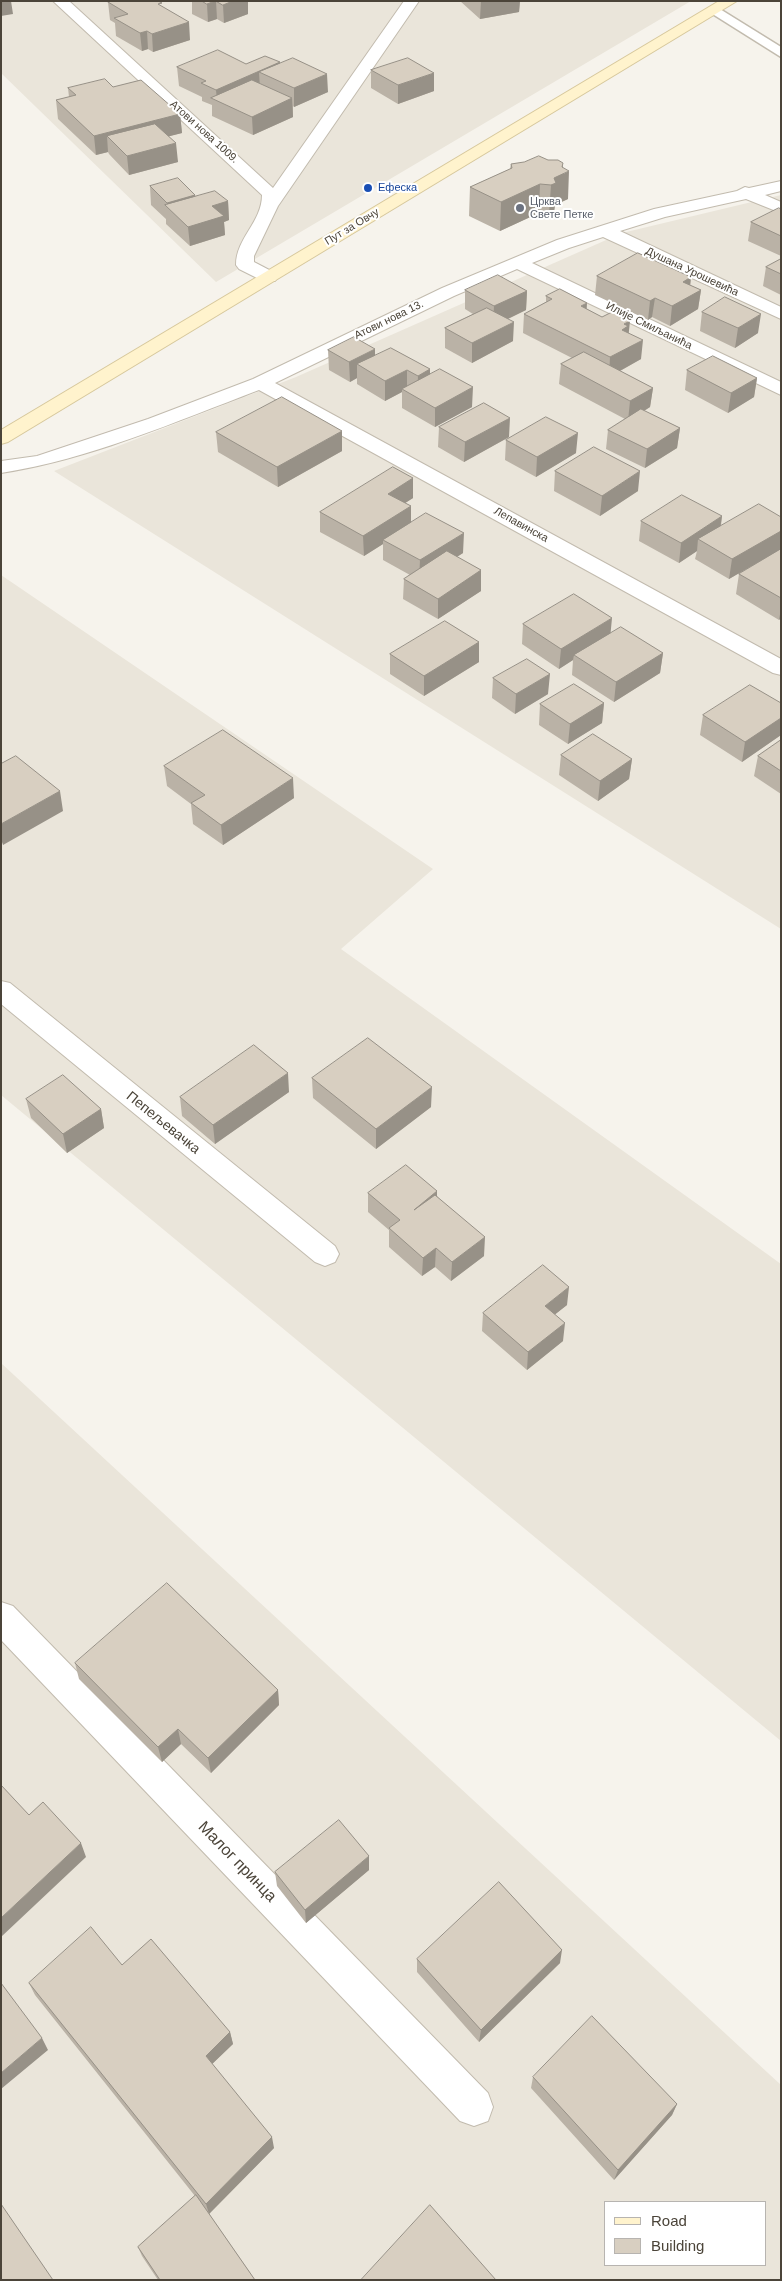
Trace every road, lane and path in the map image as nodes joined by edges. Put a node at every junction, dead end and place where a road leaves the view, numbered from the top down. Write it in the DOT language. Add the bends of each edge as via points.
graph roads {
  1 [pos="60,1"];
  2 [pos="412,1"];
  3 [pos="722,6"];
  4 [pos="781,53"];
  5 [pos="781,186"];
  6 [pos="745,192"];
  7 [pos="270,205"];
  8 [pos="781,208"];
  9 [pos="603,230"];
  10 [pos="516,262"];
  11 [pos="269,277"];
  12 [pos="781,314"];
  13 [pos="260,383"];
  14 [pos="781,389"];
  15 [pos="1,438"];
  16 [pos="1,467"];
  17 [pos="781,668"];
  18 [pos="1,990"];
  19 [pos="325,1254"];
  20 [pos="1,1616"];
  21 [pos="474,2107"];
  1 -- 7 [label="street, Атови нова 1009." via="259,182 270,194"];
  2 -- 7 [label="street"];
  3 -- 4 [label="lane"];
  3 -- 11 [label="street, Пут за Овчу"];
  5 -- 6 [label="street, Атови нова 13."];
  6 -- 8 [label="street"];
  6 -- 9 [label="street, Атови нова 13."];
  7 -- 11 [label="street" via="244,260 251,269"];
  9 -- 10 [label="street, Атови нова 13."];
  9 -- 12 [label="street, Душана Урошевића"];
  10 -- 13 [label="street, Атови нова 13."];
  10 -- 14 [label="street, Илије Смиљанића"];
  11 -- 15 [label="street, Пут за Овчу"];
  13 -- 16 [label="street, Атови нова 13." via="155,423 40,461"];
  13 -- 17 [label="street, Лепавинска"];
  18 -- 19 [label="street, Пепељевачка"];
  20 -- 21 [label="street, Малог принца"];
}
